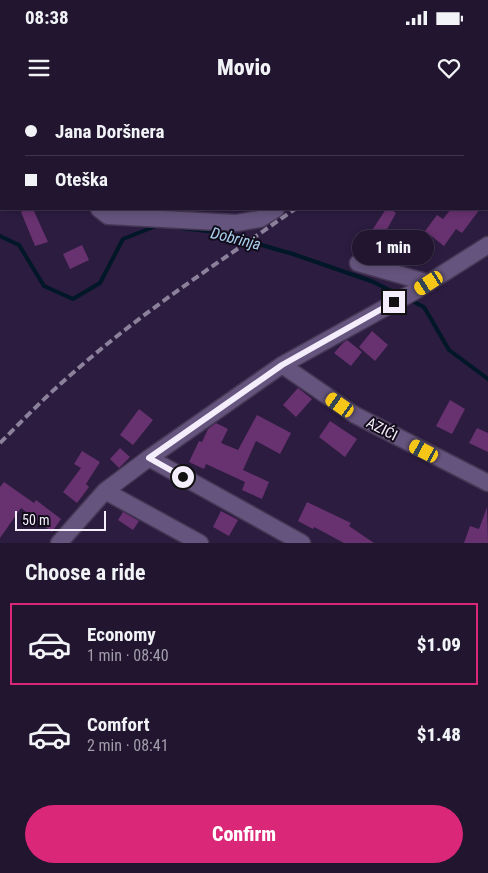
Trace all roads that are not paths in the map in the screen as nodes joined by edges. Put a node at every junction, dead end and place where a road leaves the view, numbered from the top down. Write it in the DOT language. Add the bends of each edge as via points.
graph roads {
  1 [pos="100,210"];
  2 [pos="274,210"];
  3 [pos="488,245"];
  4 [pos="358,263"];
  5 [pos="423,286"];
  6 [pos="282,365"];
  7 [pos="149,458"];
  8 [pos="488,483"];
  9 [pos="105,491"];
  10 [pos="59,543"];
  11 [pos="200,543"];
  12 [pos="302,543"];
  1 -- 2 [label="street" via="108,216 236,223 260,219"];
  3 -- 5 [label="street"];
  4 -- 5 [label="street"];
  5 -- 6 [label="street"];
  6 -- 7 [label="street"];
  6 -- 8 [label="street, AZIĆI" via="355,415"];
  7 -- 9 [label="street"];
  7 -- 12 [label="street"];
  9 -- 10 [label="street"];
  9 -- 11 [label="street"];
}
